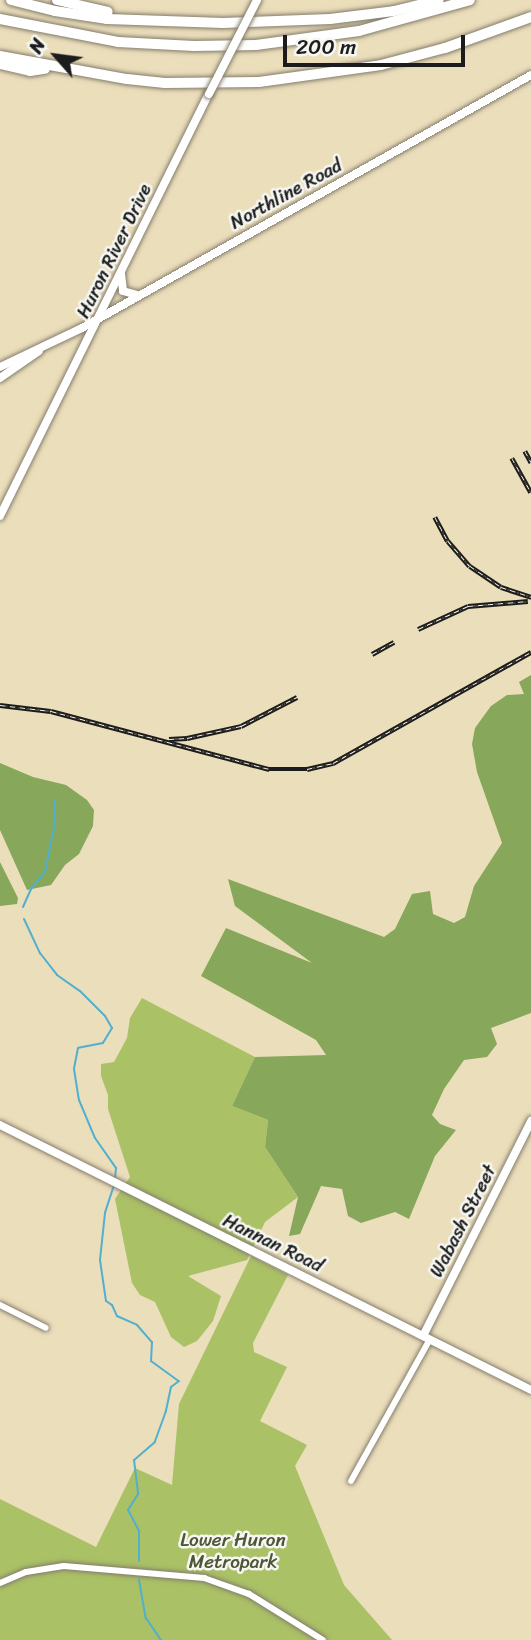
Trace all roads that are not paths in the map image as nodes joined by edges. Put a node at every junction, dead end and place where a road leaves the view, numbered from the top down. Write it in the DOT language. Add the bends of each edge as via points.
graph roads {
  1 [pos="11,0"];
  2 [pos="57,0"];
  3 [pos="257,0"];
  4 [pos="439,0"];
  5 [pos="470,0"];
  6 [pos="531,16"];
  7 [pos="0,19"];
  8 [pos="194,23"];
  9 [pos="0,56"];
  10 [pos="0,64"];
  11 [pos="57,68"];
  12 [pos="531,75"];
  13 [pos="122,270"];
  14 [pos="140,295"];
  15 [pos="98,319"];
  16 [pos="56,339"];
  17 [pos="0,367"];
  18 [pos="0,378"];
  19 [pos="0,516"];
  20 [pos="531,1121"];
  21 [pos="0,1125"];
  22 [pos="0,1305"];
  23 [pos="46,1328"];
  24 [pos="426,1337"];
  25 [pos="531,1390"];
  26 [pos="351,1480"];
  27 [pos="0,1583"];
  28 [pos="323,1640"];
  1 -- 8 [label="highway" via="88,16"];
  2 -- 8 [label="highway" via="87,9"];
  3 -- 13 [label="street, Huron River Drive, bridge"];
  4 -- 8 [label="highway" via="330,19"];
  5 -- 7 [label="highway" via="359,31 256,45 118,42"];
  6 -- 11 [label="highway" via="415,57 296,79 165,83"];
  9 -- 11 [label="highway"];
  10 -- 11 [label="highway" via="30,71"];
  12 -- 14 [label="street, Northline Road"];
  13 -- 14 [label="street" via="123,290"];
  13 -- 15 [label="street, Huron River Drive"];
  14 -- 15 [label="street, Northline Road"];
  15 -- 16 [label="street, Northline Road"];
  15 -- 19 [label="street, Huron River Drive"];
  16 -- 17 [label="street, Northline Road"];
  16 -- 18 [label="street, Northline Road"];
  20 -- 24 [label="street, Wabash Street"];
  21 -- 24 [label="street, Hannan Road"];
  22 -- 23 [label="street"];
  24 -- 25 [label="street, Hannan Road"];
  24 -- 26 [label="street, Wabash Street"];
  27 -- 28 [label="street" via="54,1566 204,1578 249,1594"];
}
